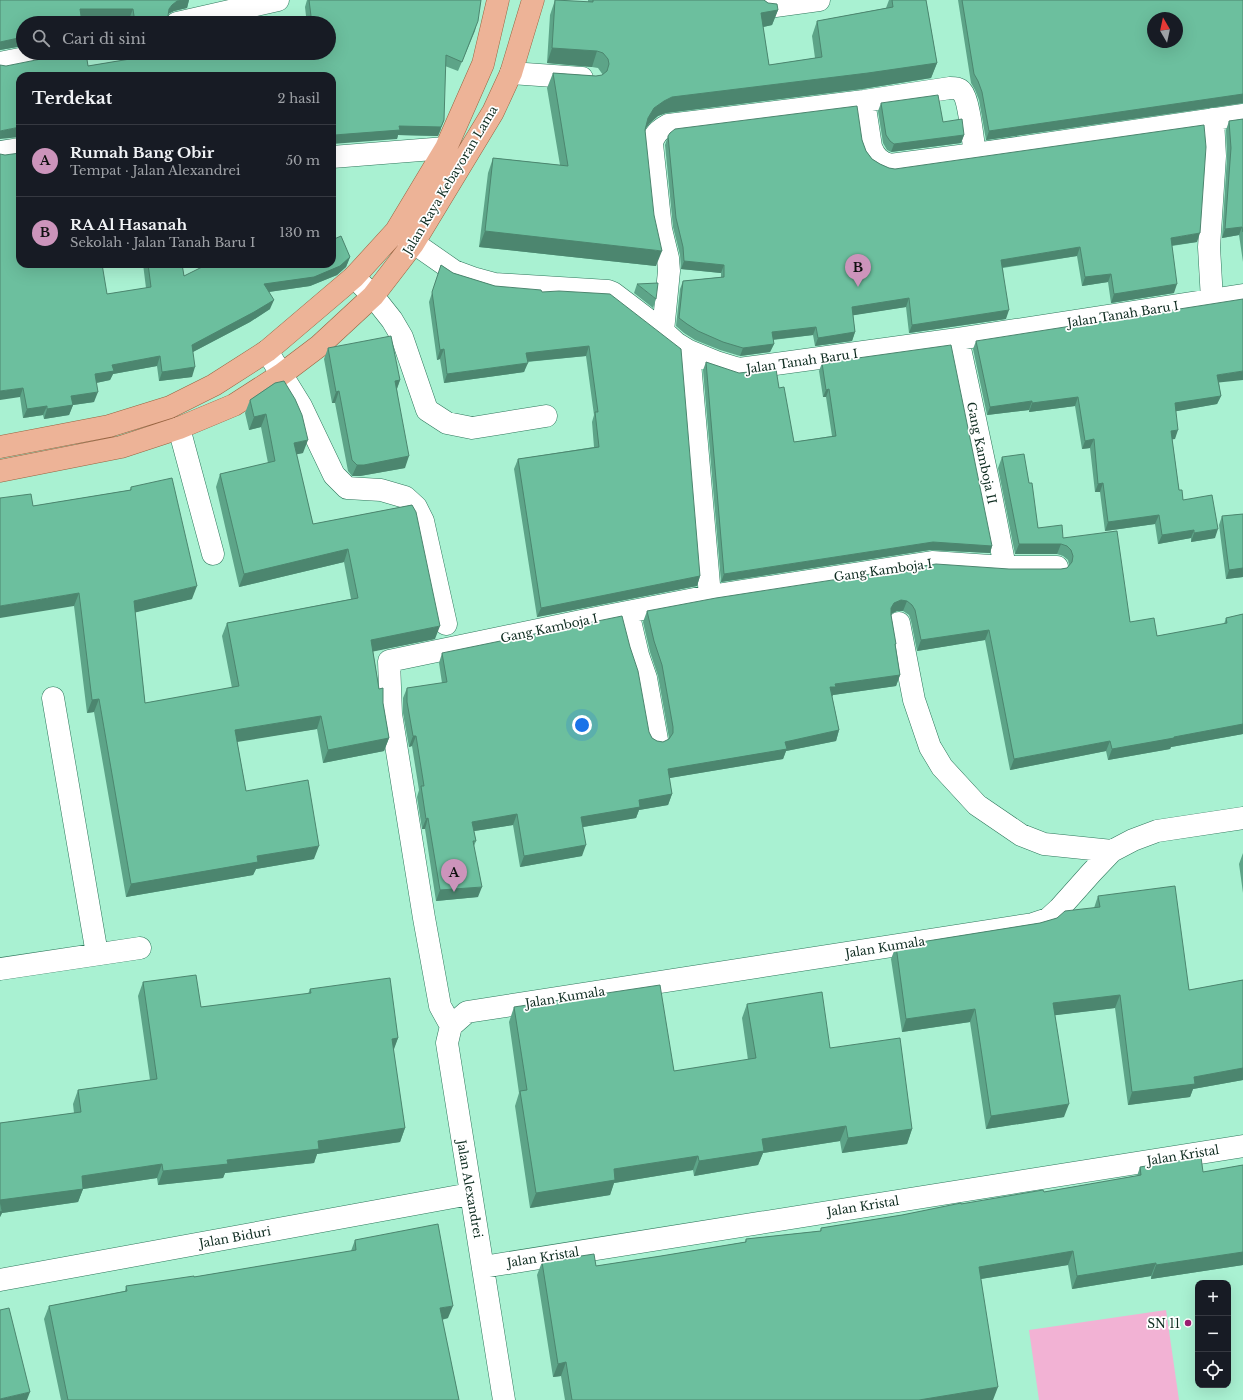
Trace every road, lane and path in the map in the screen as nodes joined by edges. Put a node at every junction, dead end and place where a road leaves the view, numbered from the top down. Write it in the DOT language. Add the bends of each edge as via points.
graph roads {
  1 [pos="278,0"];
  2 [pos="498,0"];
  3 [pos="533,0"];
  4 [pos="819,0"];
  5 [pos="768,7"];
  6 [pos="208,16"];
  7 [pos="16,60"];
  8 [pos="0,63"];
  9 [pos="511,73"];
  10 [pos="591,79"];
  11 [pos="864,101"];
  12 [pos="1243,115"];
  13 [pos="1213,119"];
  14 [pos="446,148"];
  15 [pos="16,150"];
  16 [pos="0,152"];
  17 [pos="975,154"];
  18 [pos="336,157"];
  19 [pos="396,231"];
  20 [pos="413,244"];
  21 [pos="354,278"];
  22 [pos="1243,295"];
  23 [pos="373,296"];
  24 [pos="1212,300"];
  25 [pos="662,331"];
  26 [pos="958,339"];
  27 [pos="267,351"];
  28 [pos="689,351"];
  29 [pos="282,374"];
  30 [pos="546,416"];
  31 [pos="179,428"];
  32 [pos="7,446"];
  33 [pos="10,469"];
  34 [pos="212,554"];
  35 [pos="1005,567"];
  36 [pos="1057,567"];
  37 [pos="710,596"];
  38 [pos="628,612"];
  39 [pos="899,623"];
  40 [pos="446,624"];
  41 [pos="53,698"];
  42 [pos="657,740"];
  43 [pos="1243,818"];
  44 [pos="1112,851"];
  45 [pos="140,948"];
  46 [pos="96,954"];
  47 [pos="0,969"];
  48 [pos="451,1026"];
  49 [pos="1243,1146"];
  50 [pos="470,1194"];
  51 [pos="483,1267"];
  52 [pos="0,1280"];
  53 [pos="504,1400"];
  1 -- 6 [label="street"];
  2 -- 14 [label="main road, Jalan Raya Kebayoran Lama" via="483,64"];
  3 -- 9 [label="main road, Jalan Raya Kebayoran Lama"];
  4 -- 5 [label="street"];
  7 -- 8 [label="street"];
  9 -- 10 [label="street"];
  9 -- 20 [label="main road, Jalan Raya Kebayoran Lama" via="493,112"];
  11 -- 17 [label="street" via="871,147 882,162 890,165"];
  11 -- 17 [label="street" via="957,89 966,100"];
  11 -- 25 [label="street" via="668,125 660,129 652,144 661,229 670,271"];
  12 -- 13 [label="street"];
  13 -- 17 [label="street"];
  13 -- 24 [label="street" via="1216,156 1209,247"];
  14 -- 18 [label="street"];
  14 -- 19 [label="main road, Jalan Raya Kebayoran Lama"];
  15 -- 16 [label="street"];
  19 -- 20 [label="street, Jalan Tanah Baru I"];
  19 -- 21 [label="main road, Jalan Raya Kebayoran Lama"];
  20 -- 23 [label="main road, Jalan Raya Kebayoran Lama"];
  20 -- 25 [label="street, Jalan Tanah Baru I" via="454,271 494,284 608,291"];
  21 -- 23 [label="street"];
  21 -- 27 [label="main road, Jalan Raya Kebayoran Lama"];
  22 -- 24 [label="street, Jalan Tanah Baru I"];
  23 -- 29 [label="main road, Jalan Raya Kebayoran Lama" via="319,346"];
  23 -- 30 [label="street" via="402,337 427,410 447,423 472,428"];
  24 -- 26 [label="street, Jalan Tanah Baru I"];
  25 -- 28 [label="street, Jalan Tanah Baru I"];
  26 -- 28 [label="street, Jalan Tanah Baru I" via="742,369"];
  26 -- 35 [label="street, Gang Kamboja II"];
  27 -- 29 [label="street"];
  27 -- 32 [label="main road, Jalan Raya Kebayoran Lama" via="214,385 170,407 109,426"];
  28 -- 37 [label="street"];
  29 -- 31 [label="main road, Jalan Raya Kebayoran Lama" via="234,404"];
  29 -- 40 [label="street" via="301,406 334,475 347,488 381,490 404,497 416,507 423,521"];
  31 -- 33 [label="main road, Jalan Raya Kebayoran Lama" via="121,447"];
  31 -- 34 [label="street"];
  32 -- 33 [label="main road"];
  35 -- 36 [label="street, Gang Kamboja I"];
  35 -- 37 [label="street, Gang Kamboja I" via="932,562"];
  37 -- 38 [label="street, Gang Kamboja I"];
  38 -- 42 [label="street" via="646,678"];
  38 -- 48 [label="street, Gang Kamboja I" via="389,661 391,714 424,918 440,1006"];
  39 -- 44 [label="street" via="914,700 930,747 942,767 977,805 1021,835 1044,844"];
  41 -- 46 [label="street"];
  43 -- 44 [label="street, Jalan Kumala" via="1157,831"];
  44 -- 48 [label="street, Jalan Kumala" via="1059,909 1048,919 1033,924 467,1012"];
  45 -- 46 [label="street"];
  46 -- 47 [label="street"];
  48 -- 50 [label="street, Jalan Alexandrei" via="447,1043"];
  49 -- 51 [label="street, Jalan Kristal"];
  50 -- 51 [label="street, Jalan Alexandrei"];
  50 -- 52 [label="street, Jalan Biduri"];
  51 -- 53 [label="street, Jalan Alexandrei"];
}
